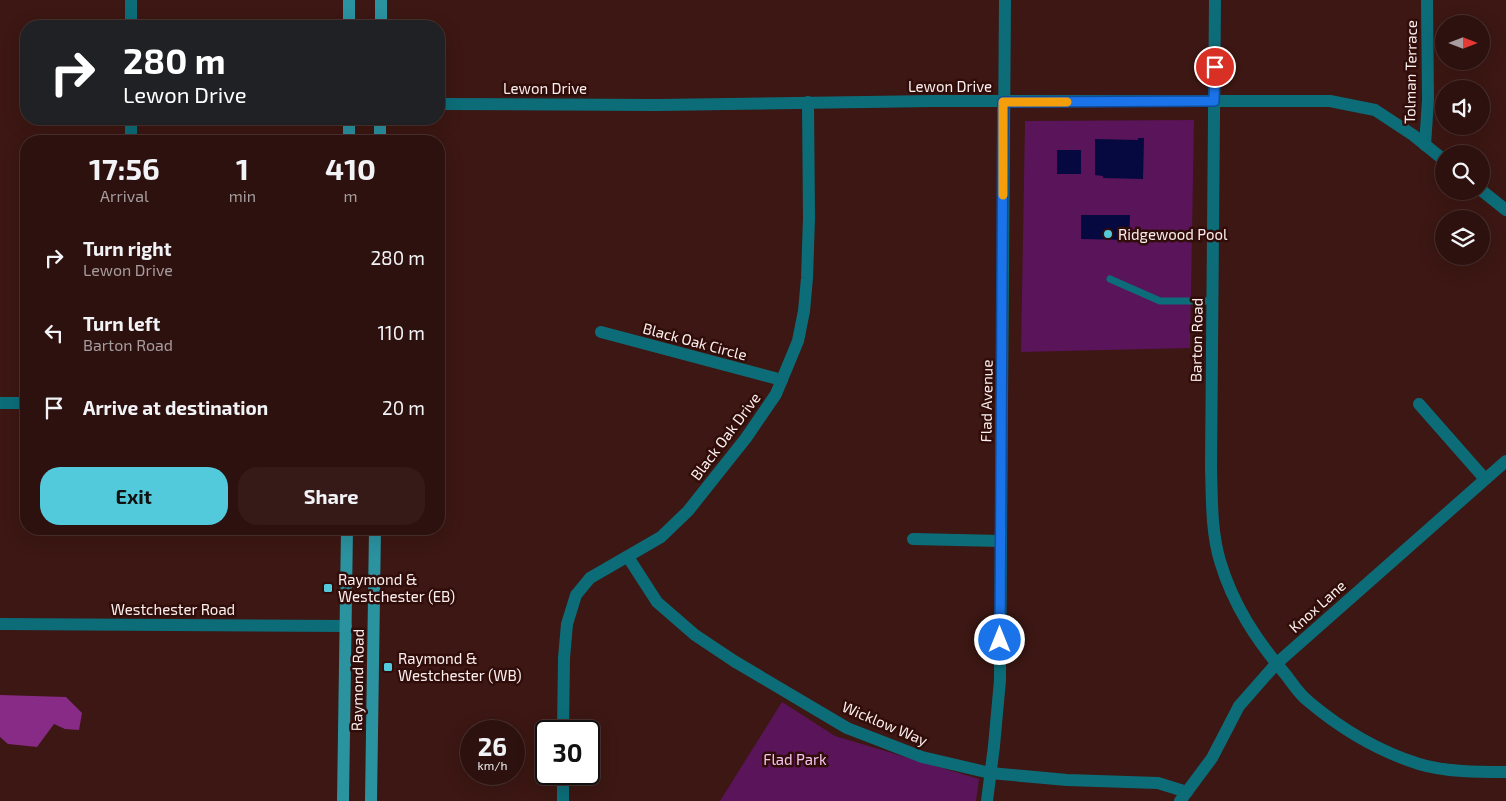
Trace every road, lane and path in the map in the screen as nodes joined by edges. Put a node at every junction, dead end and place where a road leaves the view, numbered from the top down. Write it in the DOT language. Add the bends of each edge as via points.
graph roads {
  1 [pos="132,0"];
  2 [pos="349,0"];
  3 [pos="381,0"];
  4 [pos="1004,0"];
  5 [pos="1215,0"];
  6 [pos="1427,0"];
  7 [pos="131,20"];
  8 [pos="349,20"];
  9 [pos="381,20"];
  10 [pos="1214,101"];
  11 [pos="808,102"];
  12 [pos="1003,102"];
  13 [pos="445,104"];
  14 [pos="1425,145"];
  15 [pos="1435,153"];
  16 [pos="1490,197"];
  17 [pos="1506,210"];
  18 [pos="1110,279"];
  19 [pos="1213,301"];
  20 [pos="601,332"];
  21 [pos="782,380"];
  22 [pos="0,403"];
  23 [pos="20,403"];
  24 [pos="1419,404"];
  25 [pos="1506,461"];
  26 [pos="1485,479"];
  27 [pos="346,535"];
  28 [pos="375,535"];
  29 [pos="913,539"];
  30 [pos="1001,542"];
  31 [pos="628,558"];
  32 [pos="0,624"];
  33 [pos="346,626"];
  34 [pos="1276,664"];
  35 [pos="563,720"];
  36 [pos="1506,772"];
  37 [pos="990,773"];
  38 [pos="563,785"];
  39 [pos="1183,796"];
  40 [pos="343,801"];
  41 [pos="371,801"];
  42 [pos="563,801"];
  43 [pos="986,801"];
  1 -- 7 [label="street"];
  2 -- 8 [label="main road"];
  3 -- 9 [label="main road"];
  4 -- 12 [label="street, Flad Avenue"];
  5 -- 10 [label="street, Barton Road"];
  6 -- 14 [label="street, Tolman Terrace"];
  10 -- 12 [label="street, Lewon Drive"];
  10 -- 14 [label="street, Lewon Drive" via="1330,101 1375,110"];
  10 -- 19 [label="street, Barton Road"];
  11 -- 12 [label="street, Lewon Drive"];
  11 -- 13 [label="street, Lewon Drive"];
  11 -- 21 [label="street, Black Oak Drive" via="809,218 804,311 798,341"];
  12 -- 30 [label="street, Flad Avenue"];
  14 -- 15 [label="street, Lewon Drive"];
  16 -- 17 [label="street"];
  18 -- 19 [label="lane" via="1160,301"];
  19 -- 34 [label="street, Barton Road" via="1212,519 1219,560 1234,601"];
  20 -- 21 [label="street, Black Oak Circle"];
  21 -- 31 [label="street, Black Oak Drive" via="746,438 688,511 661,537"];
  22 -- 23 [label="street"];
  24 -- 26 [label="street"];
  25 -- 26 [label="street, Knox Lane"];
  26 -- 34 [label="street, Knox Lane"];
  27 -- 33 [label="main road, Raymond Road"];
  28 -- 41 [label="main road, Raymond Road"];
  29 -- 30 [label="street"];
  30 -- 37 [label="street, Flad Avenue" via="1000,680"];
  31 -- 35 [label="street, Black Oak Drive" via="590,578 576,595 567,624"];
  31 -- 37 [label="street, Wicklow Way" via="657,602 734,661 847,728 922,757"];
  32 -- 33 [label="street, Westchester Road"];
  33 -- 40 [label="main road, Raymond Road"];
  34 -- 36 [label="street, Barton Road" via="1306,700 1380,750 1421,765 1471,772"];
  34 -- 39 [label="street, Knox Lane" via="1239,706 1212,758"];
  37 -- 39 [label="street, Wicklow Way" via="1158,783"];
  37 -- 43 [label="street, Flad Avenue"];
  38 -- 42 [label="street"];
}
